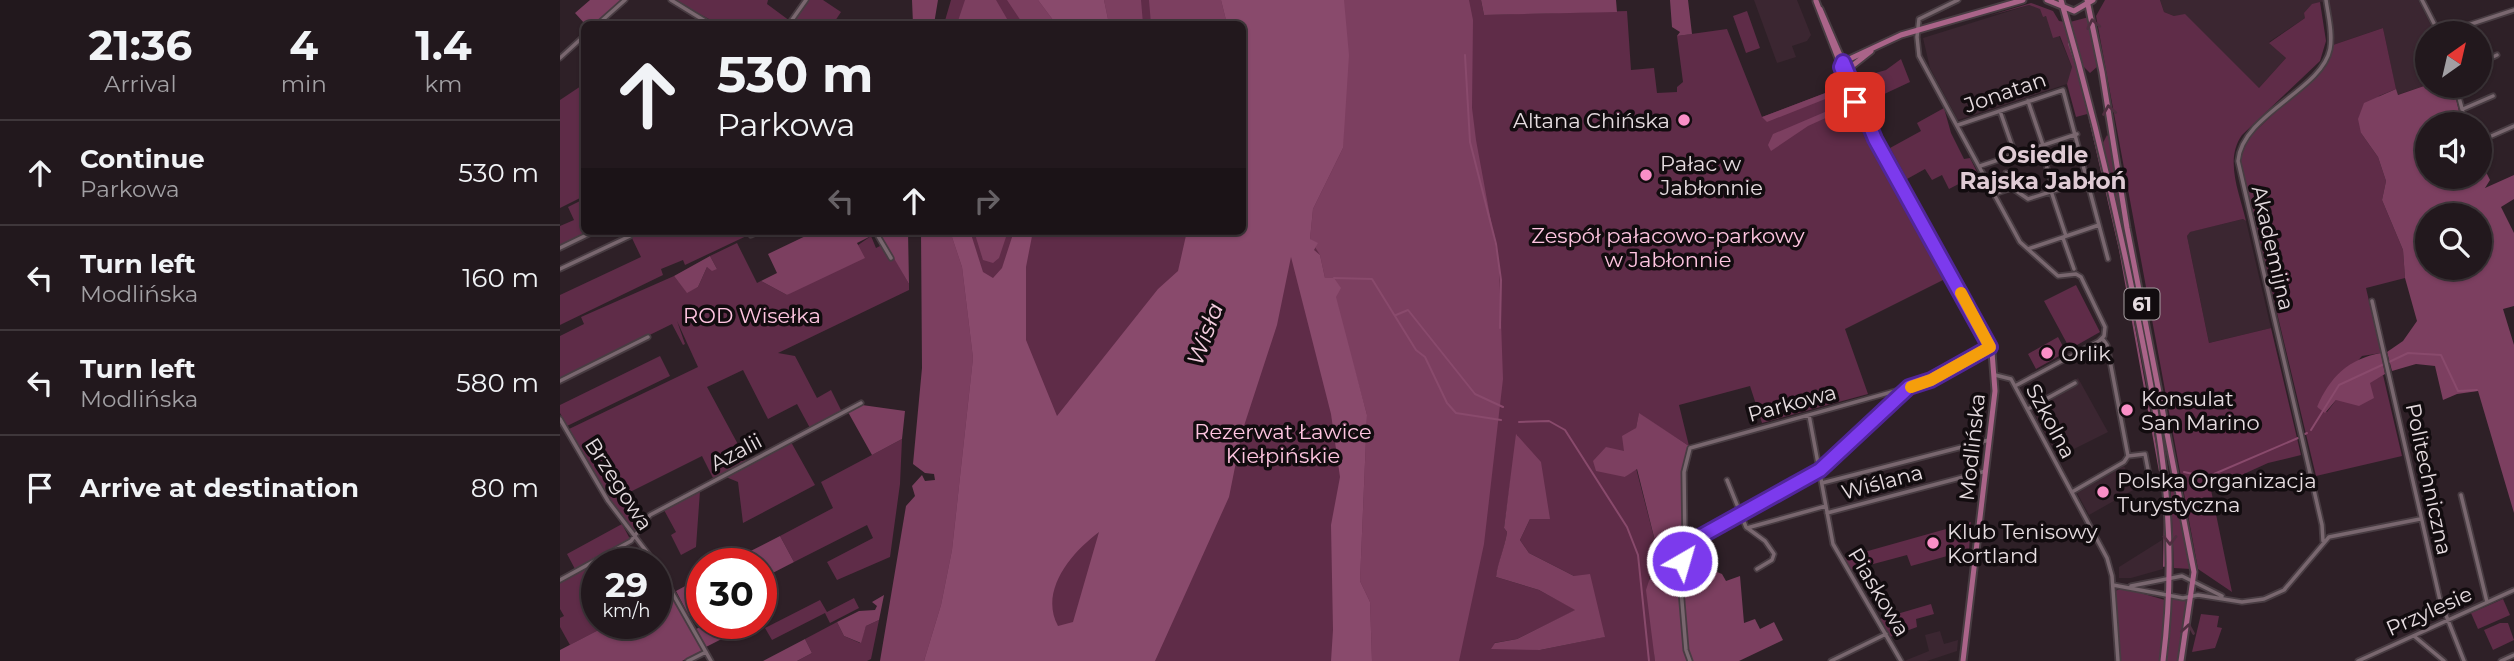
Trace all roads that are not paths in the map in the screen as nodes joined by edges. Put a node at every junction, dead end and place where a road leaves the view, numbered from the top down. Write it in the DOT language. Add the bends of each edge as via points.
graph roads {
  1 [pos="625,0"];
  2 [pos="671,0"];
  3 [pos="806,0"];
  4 [pos="1958,0"];
  5 [pos="2023,0"];
  6 [pos="2046,0"];
  7 [pos="2061,0"];
  8 [pos="2326,0"];
  9 [pos="2422,0"];
  10 [pos="1816,1"];
  11 [pos="2089,1"];
  12 [pos="2005,2"];
  13 [pos="2063,7"];
  14 [pos="2514,10"];
  15 [pos="601,21"];
  16 [pos="705,21"];
  17 [pos="791,21"];
  18 [pos="2433,21"];
  19 [pos="2481,21"];
  20 [pos="1917,32"];
  21 [pos="581,39"];
  22 [pos="1871,51"];
  23 [pos="2497,55"];
  24 [pos="2492,57"];
  25 [pos="560,58"];
  26 [pos="1842,65"];
  27 [pos="1847,71"];
  28 [pos="2493,96"];
  29 [pos="2460,98"];
  30 [pos="2028,101"];
  31 [pos="2463,109"];
  32 [pos="2000,111"];
  33 [pos="2464,112"];
  34 [pos="1958,125"];
  35 [pos="2514,126"];
  36 [pos="2077,134"];
  37 [pos="2492,136"];
  38 [pos="1875,139"];
  39 [pos="2042,145"];
  40 [pos="2015,154"];
  41 [pos="1980,166"];
  42 [pos="2006,173"];
  43 [pos="2088,180"];
  44 [pos="2010,188"];
  45 [pos="2053,191"];
  46 [pos="1994,194"];
  47 [pos="2099,225"];
  48 [pos="587,235"];
  49 [pos="877,235"];
  50 [pos="630,236"];
  51 [pos="2064,236"];
  52 [pos="560,248"];
  53 [pos="2027,249"];
  54 [pos="891,258"];
  55 [pos="2108,259"];
  56 [pos="560,269"];
  57 [pos="2074,269"];
  58 [pos="2372,301"];
  59 [pos="648,337"];
  60 [pos="2102,338"];
  61 [pos="1990,347"];
  62 [pos="1995,375"];
  63 [pos="560,381"];
  64 [pos="2075,383"];
  65 [pos="2015,386"];
  66 [pos="1909,387"];
  67 [pos="861,403"];
  68 [pos="2028,410"];
  69 [pos="1809,415"];
  70 [pos="560,419"];
  71 [pos="1989,440"];
  72 [pos="2128,456"];
  73 [pos="1820,470"];
  74 [pos="1986,471"];
  75 [pos="1727,480"];
  76 [pos="1822,483"];
  77 [pos="2151,485"];
  78 [pos="2072,492"];
  79 [pos="2461,495"];
  80 [pos="1826,506"];
  81 [pos="1827,513"];
  82 [pos="1740,516"];
  83 [pos="2420,519"];
  84 [pos="1747,528"];
  85 [pos="2326,536"];
  86 [pos="634,538"];
  87 [pos="1685,545"];
  88 [pos="642,548"];
  89 [pos="1757,569"];
  90 [pos="2171,578"];
  91 [pos="560,580"];
  92 [pos="2194,581"];
  93 [pos="2113,585"];
  94 [pos="2129,586"];
  95 [pos="2514,590"];
  96 [pos="672,592"];
  97 [pos="2169,595"];
  98 [pos="2193,596"];
  99 [pos="2226,598"];
  100 [pos="2487,602"];
  101 [pos="2445,621"];
  102 [pos="1886,634"];
  103 [pos="2414,636"];
  104 [pos="706,652"];
  105 [pos="2514,655"];
  106 [pos="2442,660"];
  107 [pos="688,661"];
  108 [pos="711,661"];
  109 [pos="1690,661"];
  110 [pos="1831,661"];
  111 [pos="1901,661"];
  112 [pos="1963,661"];
  113 [pos="2118,661"];
  114 [pos="2163,661"];
  115 [pos="2181,661"];
  116 [pos="2358,661"];
  117 [pos="2463,661"];
  118 [pos="2501,661"];
  1 -- 15 [label="street"];
  2 -- 16 [label="street"];
  3 -- 17 [label="street"];
  4 -- 20 [label="street" via="1919,19"];
  5 -- 12 [label="main road"];
  6 -- 13 [label="main road"];
  7 -- 13 [label="main road, 61"];
  8 -- 85 [label="street, Akademijna" via="2331,36 2327,58 2245,138 2238,161"];
  9 -- 18 [label="street"];
  10 -- 26 [label="main road, Modlińska"];
  11 -- 13 [label="main road" via="2074,11"];
  92 -- 11 [label="main road, 61, one-way"];
  12 -- 20 [label="main road"];
  13 -- 90 [label="main road, 61, one-way" via="2114,203 2156,410 2169,493"];
  14 -- 19 [label="street"];
  20 -- 22 [label="main road"];
  20 -- 34 [label="street" via="1919,56"];
  21 -- 25 [label="street"];
  22 -- 26 [label="main road"];
  22 -- 27 [label="main road"];
  23 -- 24 [label="street"];
  26 -- 27 [label="main road, Modlińska"];
  26 -- 38 [label="main road, Modlińska"];
  27 -- 38 [label="main road, Modlińska"];
  28 -- 31 [label="street"];
  29 -- 31 [label="street"];
  30 -- 32 [label="street, Jonatan"];
  30 -- 36 [label="street, Jonatan" via="2063,90"];
  30 -- 39 [label="street"];
  31 -- 33 [label="street"];
  32 -- 34 [label="street, Jonatan"];
  32 -- 40 [label="street"];
  34 -- 41 [label="street"];
  35 -- 37 [label="street"];
  36 -- 39 [label="street"];
  36 -- 43 [label="street"];
  38 -- 61 [label="main road, Modlińska"];
  39 -- 40 [label="street"];
  39 -- 45 [label="street"];
  40 -- 41 [label="street"];
  41 -- 46 [label="street"];
  42 -- 44 [label="street"];
  43 -- 45 [label="street"];
  43 -- 47 [label="street"];
  44 -- 45 [label="street" via="2028,198"];
  44 -- 46 [label="street"];
  45 -- 51 [label="street"];
  46 -- 53 [label="street"];
  47 -- 51 [label="street"];
  47 -- 55 [label="street"];
  48 -- 52 [label="street"];
  49 -- 54 [label="street"];
  50 -- 56 [label="street"];
  51 -- 53 [label="street"];
  51 -- 57 [label="street"];
  53 -- 60 [label="street" via="2057,275 2081,278 2104,324"];
  58 -- 83 [label="street, Politechniczna"];
  59 -- 63 [label="street"];
  60 -- 65 [label="street"];
  60 -- 72 [label="street"];
  61 -- 62 [label="main road, Modlińska"];
  61 -- 66 [label="street, Parkowa"];
  62 -- 65 [label="street, Szkolna" via="2009,377"];
  62 -- 71 [label="main road, Modlińska"];
  64 -- 68 [label="street"];
  65 -- 68 [label="street, Szkolna"];
  66 -- 69 [label="street, Parkowa"];
  66 -- 73 [label="street"];
  67 -- 86 [label="street, Azalii" via="650,515"];
  68 -- 78 [label="street, Szkolna"];
  69 -- 73 [label="street, Piaskowa"];
  69 -- 87 [label="street, Parkowa" via="1690,448 1684,472"];
  70 -- 86 [label="street, Brzegowa"];
  71 -- 74 [label="main road, Modlińska"];
  71 -- 76 [label="street"];
  72 -- 77 [label="street" via="2145,454"];
  72 -- 78 [label="street, Szkolna"];
  73 -- 76 [label="street, Piaskowa"];
  73 -- 82 [label="street"];
  74 -- 81 [label="street, Wiślana"];
  74 -- 112 [label="main road, Modlińska"];
  75 -- 82 [label="street"];
  76 -- 80 [label="street, Piaskowa"];
  78 -- 93 [label="street, Szkolna" via="2107,558"];
  79 -- 100 [label="street"];
  80 -- 81 [label="street, Piaskowa"];
  80 -- 84 [label="street"];
  81 -- 102 [label="street, Piaskowa" via="1836,550"];
  82 -- 84 [label="street"];
  82 -- 87 [label="street"];
  83 -- 85 [label="street"];
  83 -- 101 [label="street, Politechniczna"];
  84 -- 89 [label="street" via="1774,554"];
  85 -- 99 [label="street" via="2328,541 2323,541 2277,595 2242,602"];
  86 -- 88 [label="street, Brzegowa"];
  86 -- 91 [label="street"];
  87 -- 109 [label="street" via="1680,578"];
  90 -- 92 [label="street"];
  90 -- 94 [label="street"];
  90 -- 97 [label="main road, 61"];
  92 -- 98 [label="main road"];
  92 -- 99 [label="street"];
  93 -- 94 [label="street"];
  93 -- 113 [label="street, Szkolna"];
  94 -- 97 [label="street"];
  95 -- 100 [label="street, Przylesie"];
  96 -- 104 [label="street, Brzegowa"];
  97 -- 98 [label="street"];
  97 -- 114 [label="main road, 61"];
  98 -- 99 [label="street"];
  115 -- 98 [label="main road, one-way"];
  100 -- 101 [label="street, Przylesie"];
  101 -- 103 [label="street, Przylesie"];
  101 -- 117 [label="street, Politechniczna"];
  102 -- 110 [label="street"];
  102 -- 111 [label="street, Piaskowa"];
  103 -- 106 [label="street"];
  103 -- 116 [label="street, Przylesie"];
  104 -- 107 [label="street"];
  104 -- 108 [label="street, Brzegowa"];
  105 -- 118 [label="street"];
}
